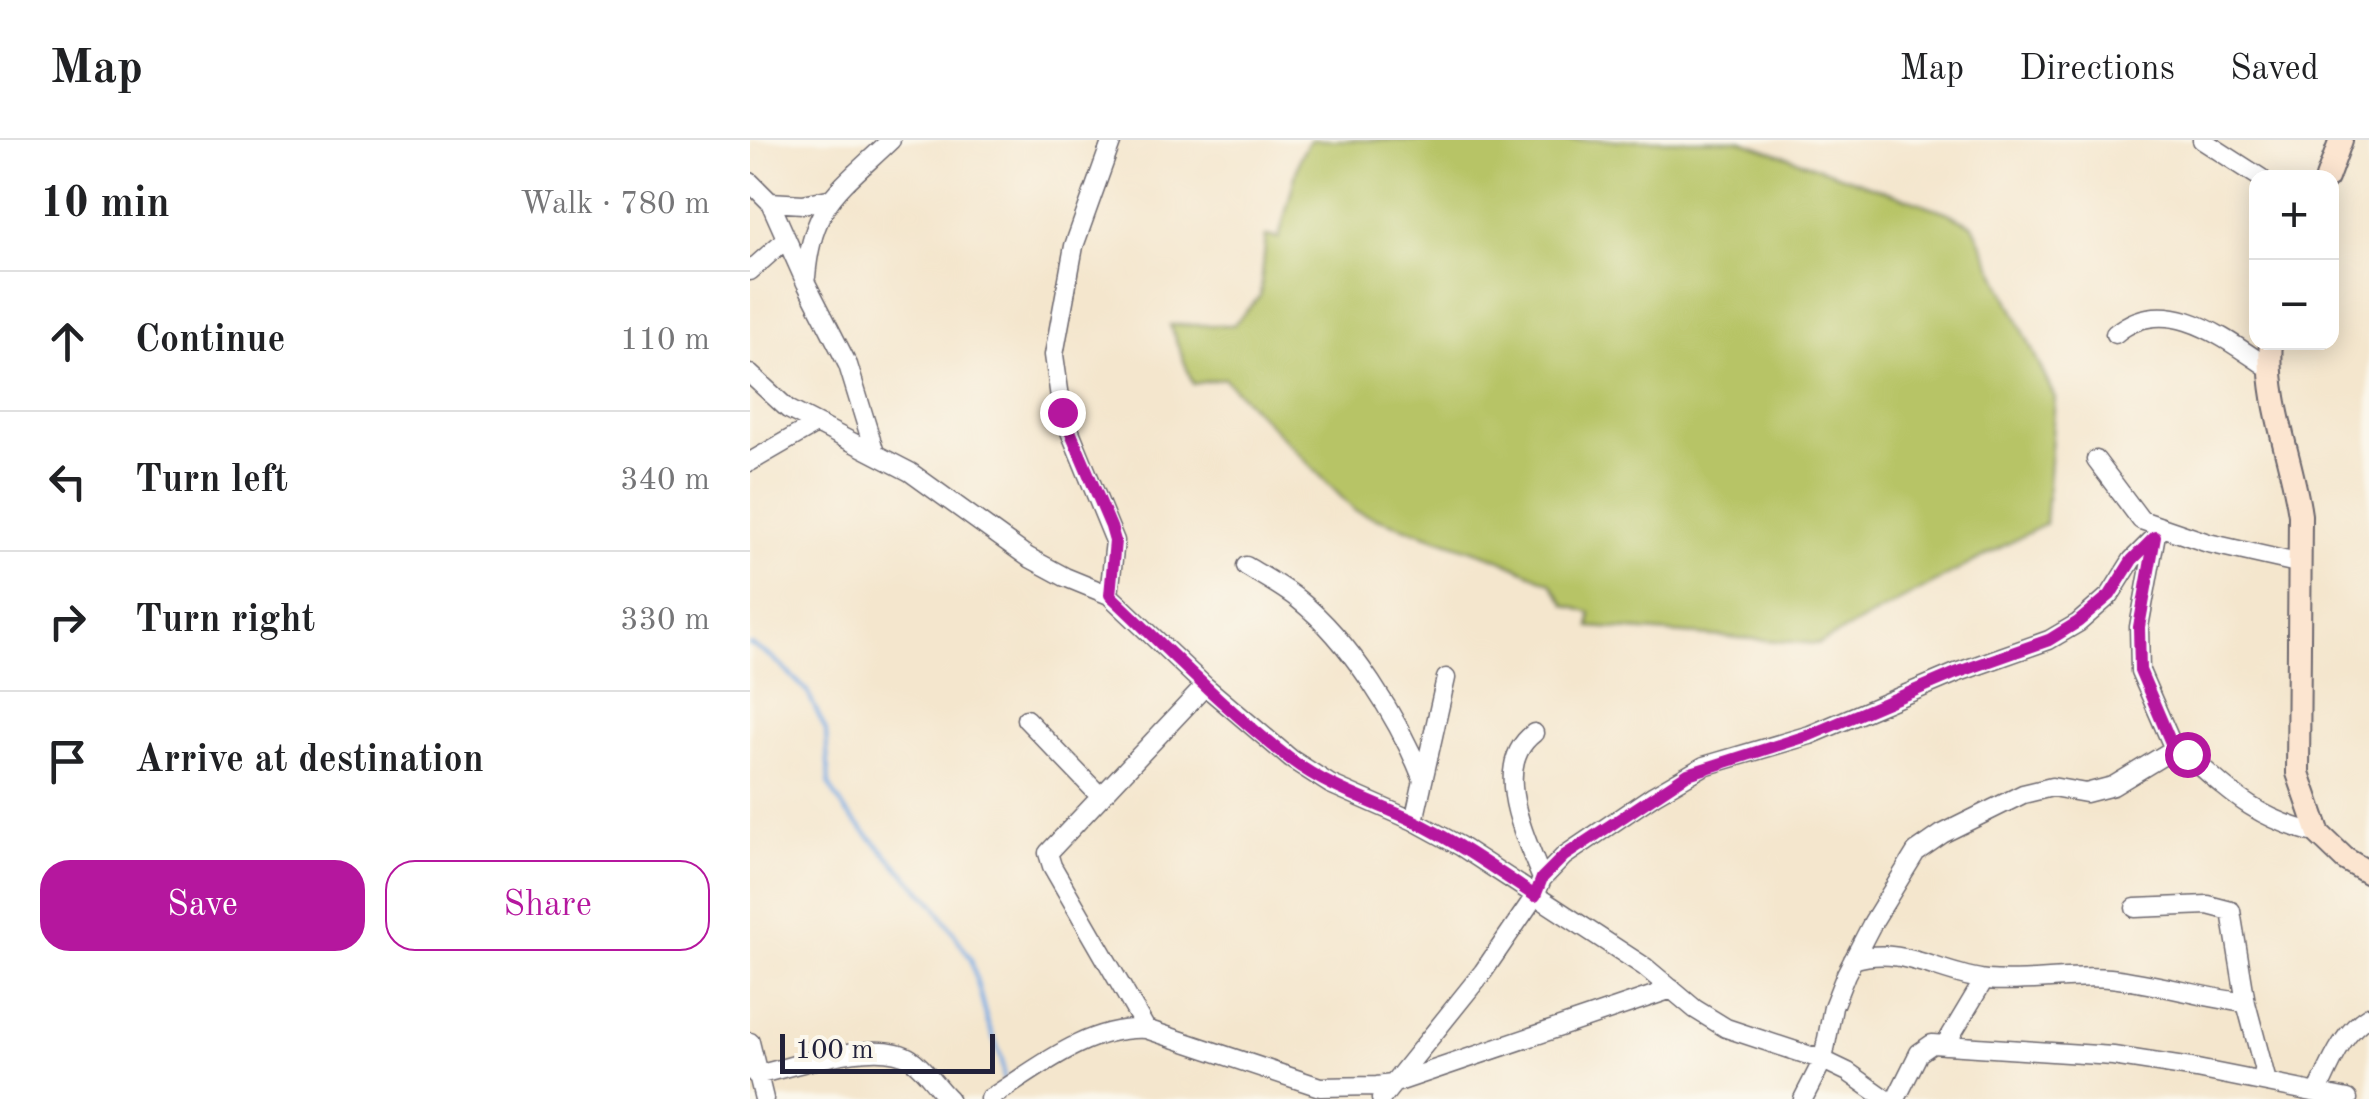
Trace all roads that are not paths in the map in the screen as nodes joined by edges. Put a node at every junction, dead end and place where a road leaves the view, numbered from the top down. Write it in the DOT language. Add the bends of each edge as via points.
graph roads {
  1 [pos="891,140"];
  2 [pos="1112,140"];
  3 [pos="2202,140"];
  4 [pos="2341,140"];
  5 [pos="2249,170"];
  6 [pos="2330,170"];
  7 [pos="750,182"];
  8 [pos="828,200"];
  9 [pos="770,202"];
  10 [pos="786,239"];
  11 [pos="750,270"];
  12 [pos="806,283"];
  13 [pos="2115,334"];
  14 [pos="2270,350"];
  15 [pos="2269,368"];
  16 [pos="750,374"];
  17 [pos="814,425"];
  18 [pos="875,453"];
  19 [pos="2096,460"];
  20 [pos="750,462"];
  21 [pos="2156,533"];
  22 [pos="2297,563"];
  23 [pos="1246,566"];
  24 [pos="1110,595"];
  25 [pos="1446,678"];
  26 [pos="1206,686"];
  27 [pos="1026,719"];
  28 [pos="1534,733"];
  29 [pos="2174,750"];
  30 [pos="1423,780"];
  31 [pos="1100,797"];
  32 [pos="1414,821"];
  33 [pos="2319,834"];
  34 [pos="2369,873"];
  35 [pos="1538,887"];
  36 [pos="2136,908"];
  37 [pos="1853,960"];
  38 [pos="1984,980"];
  39 [pos="1672,989"];
  40 [pos="2246,1003"];
  41 [pos="2369,1016"];
  42 [pos="1146,1029"];
  43 [pos="750,1042"];
  44 [pos="1945,1045"];
  45 [pos="1823,1060"];
  46 [pos="756,1076"];
  47 [pos="2267,1082"];
  48 [pos="1386,1092"];
  49 [pos="1324,1093"];
  50 [pos="2317,1093"];
  51 [pos="2294,1094"];
  52 [pos="764,1099"];
  53 [pos="949,1099"];
  54 [pos="990,1099"];
  55 [pos="1803,1099"];
  56 [pos="1886,1099"];
  57 [pos="1896,1099"];
  58 [pos="2348,1099"];
  1 -- 8 [label="street"];
  2 -- 24 [label="street" via="1074,246 1054,355 1062,412 1115,541"];
  3 -- 5 [label="street"];
  4 -- 6 [label="street"];
  7 -- 9 [label="street"];
  8 -- 9 [label="street"];
  8 -- 12 [label="street" via="808,245"];
  9 -- 10 [label="street"];
  10 -- 11 [label="street"];
  10 -- 12 [label="street"];
  12 -- 18 [label="street" via="848,364"];
  13 -- 15 [label="street" via="2143,317 2186,320 2210,328"];
  14 -- 15 [label="street"];
  15 -- 22 [label="street" via="2295,478"];
  16 -- 17 [label="street"];
  17 -- 18 [label="street"];
  17 -- 20 [label="street"];
  18 -- 24 [label="street" via="1028,557"];
  19 -- 21 [label="street"];
  21 -- 22 [label="street"];
  21 -- 29 [label="street" via="2139,627 2140,670"];
  21 -- 35 [label="street" via="2110,595 2049,640 1810,735 1688,774 1564,856"];
  22 -- 33 [label="street" via="2298,773"];
  23 -- 30 [label="street" via="1328,626 1392,720"];
  24 -- 26 [label="street"];
  25 -- 30 [label="street"];
  26 -- 31 [label="street"];
  26 -- 32 [label="street" via="1290,759"];
  27 -- 31 [label="street"];
  28 -- 35 [label="street" via="1514,754 1511,770"];
  29 -- 33 [label="street" via="2256,813"];
  29 -- 37 [label="street" via="2113,786 2023,794 1928,842"];
  30 -- 32 [label="street"];
  31 -- 42 [label="street" via="1048,859"];
  32 -- 35 [label="street"];
  33 -- 34 [label="street"];
  35 -- 39 [label="street"];
  35 -- 48 [label="street" via="1483,972"];
  36 -- 40 [label="street" via="2231,910"];
  37 -- 38 [label="street" via="1898,955"];
  37 -- 45 [label="street" via="1833,1007"];
  38 -- 40 [label="street" via="2107,978"];
  38 -- 44 [label="street"];
  39 -- 45 [label="street" via="1726,1028"];
  39 -- 48 [label="street"];
  40 -- 47 [label="street"];
  41 -- 50 [label="street" via="2348,1034"];
  42 -- 49 [label="street"];
  42 -- 54 [label="street" via="1076,1044"];
  43 -- 46 [label="street"];
  44 -- 47 [label="street" via="2113,1056"];
  44 -- 57 [label="street" via="1919,1053"];
  45 -- 55 [label="street"];
  45 -- 56 [label="street"];
  46 -- 52 [label="street"];
  46 -- 53 [label="street" via="890,1051 912,1059"];
  47 -- 51 [label="street"];
  48 -- 49 [label="street"];
  50 -- 51 [label="street"];
  50 -- 58 [label="street"];
}
